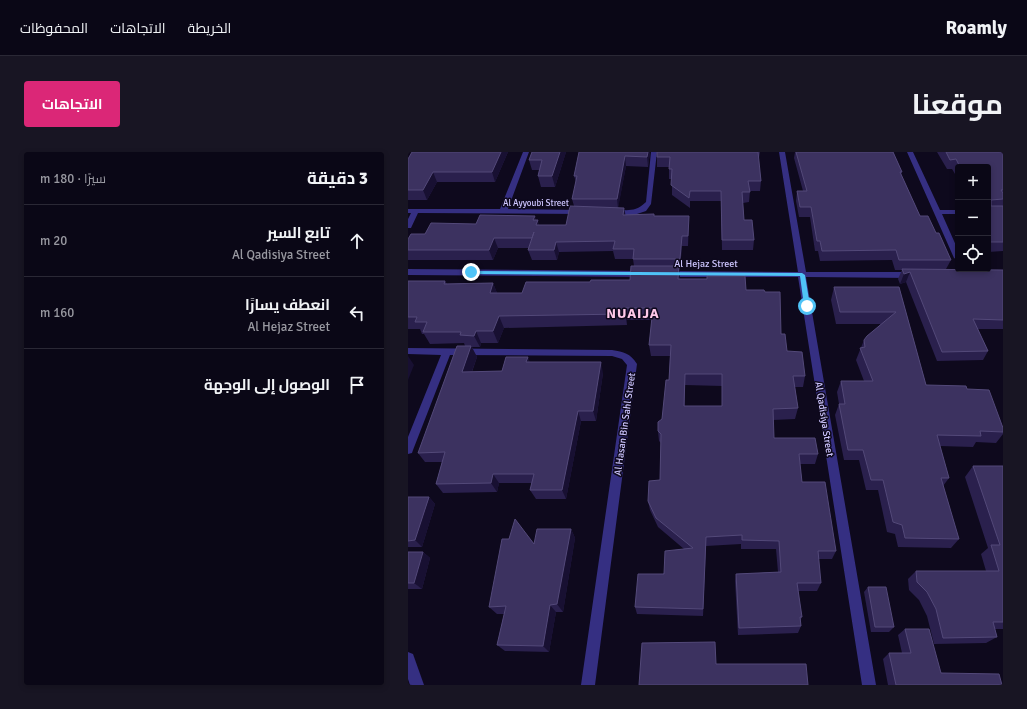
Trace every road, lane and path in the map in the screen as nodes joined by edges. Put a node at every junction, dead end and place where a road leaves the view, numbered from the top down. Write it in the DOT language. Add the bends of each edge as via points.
graph roads {
  1 [pos="526,152"];
  2 [pos="654,152"];
  3 [pos="782,152"];
  4 [pos="910,152"];
  5 [pos="412,211"];
  6 [pos="503,212"];
  7 [pos="588,212"];
  8 [pos="603,212"];
  9 [pos="938,212"];
  10 [pos="955,212"];
  11 [pos="408,226"];
  12 [pos="955,251"];
  13 [pos="408,272"];
  14 [pos="802,275"];
  15 [pos="919,275"];
  16 [pos="408,351"];
  17 [pos="447,352"];
  18 [pos="408,450"];
  19 [pos="408,659"];
  20 [pos="417,685"];
  21 [pos="588,685"];
  22 [pos="869,685"];
  1 -- 6 [label="street"];
  2 -- 8 [label="street" via="649,203 634,213"];
  3 -- 14 [label="street, Al Qadisiya Street"];
  4 -- 9 [label="street"];
  5 -- 6 [label="street, Al Ayyoubi Street"];
  5 -- 11 [label="street, Al Ayyoubi Street"];
  6 -- 7 [label="street, Al Ayyoubi Street"];
  9 -- 10 [label="street"];
  9 -- 12 [label="street"];
  13 -- 14 [label="street, Al Hejaz Street"];
  14 -- 15 [label="street, Al Hejaz Street"];
  14 -- 22 [label="street, Al Qadisiya Street"];
  16 -- 17 [label="street, Al Hasan Bin Sahl Street"];
  17 -- 18 [label="street"];
  17 -- 21 [label="street, Al Hasan Bin Sahl Street" via="612,353 625,356 632,364"];
  19 -- 20 [label="street"];
}
